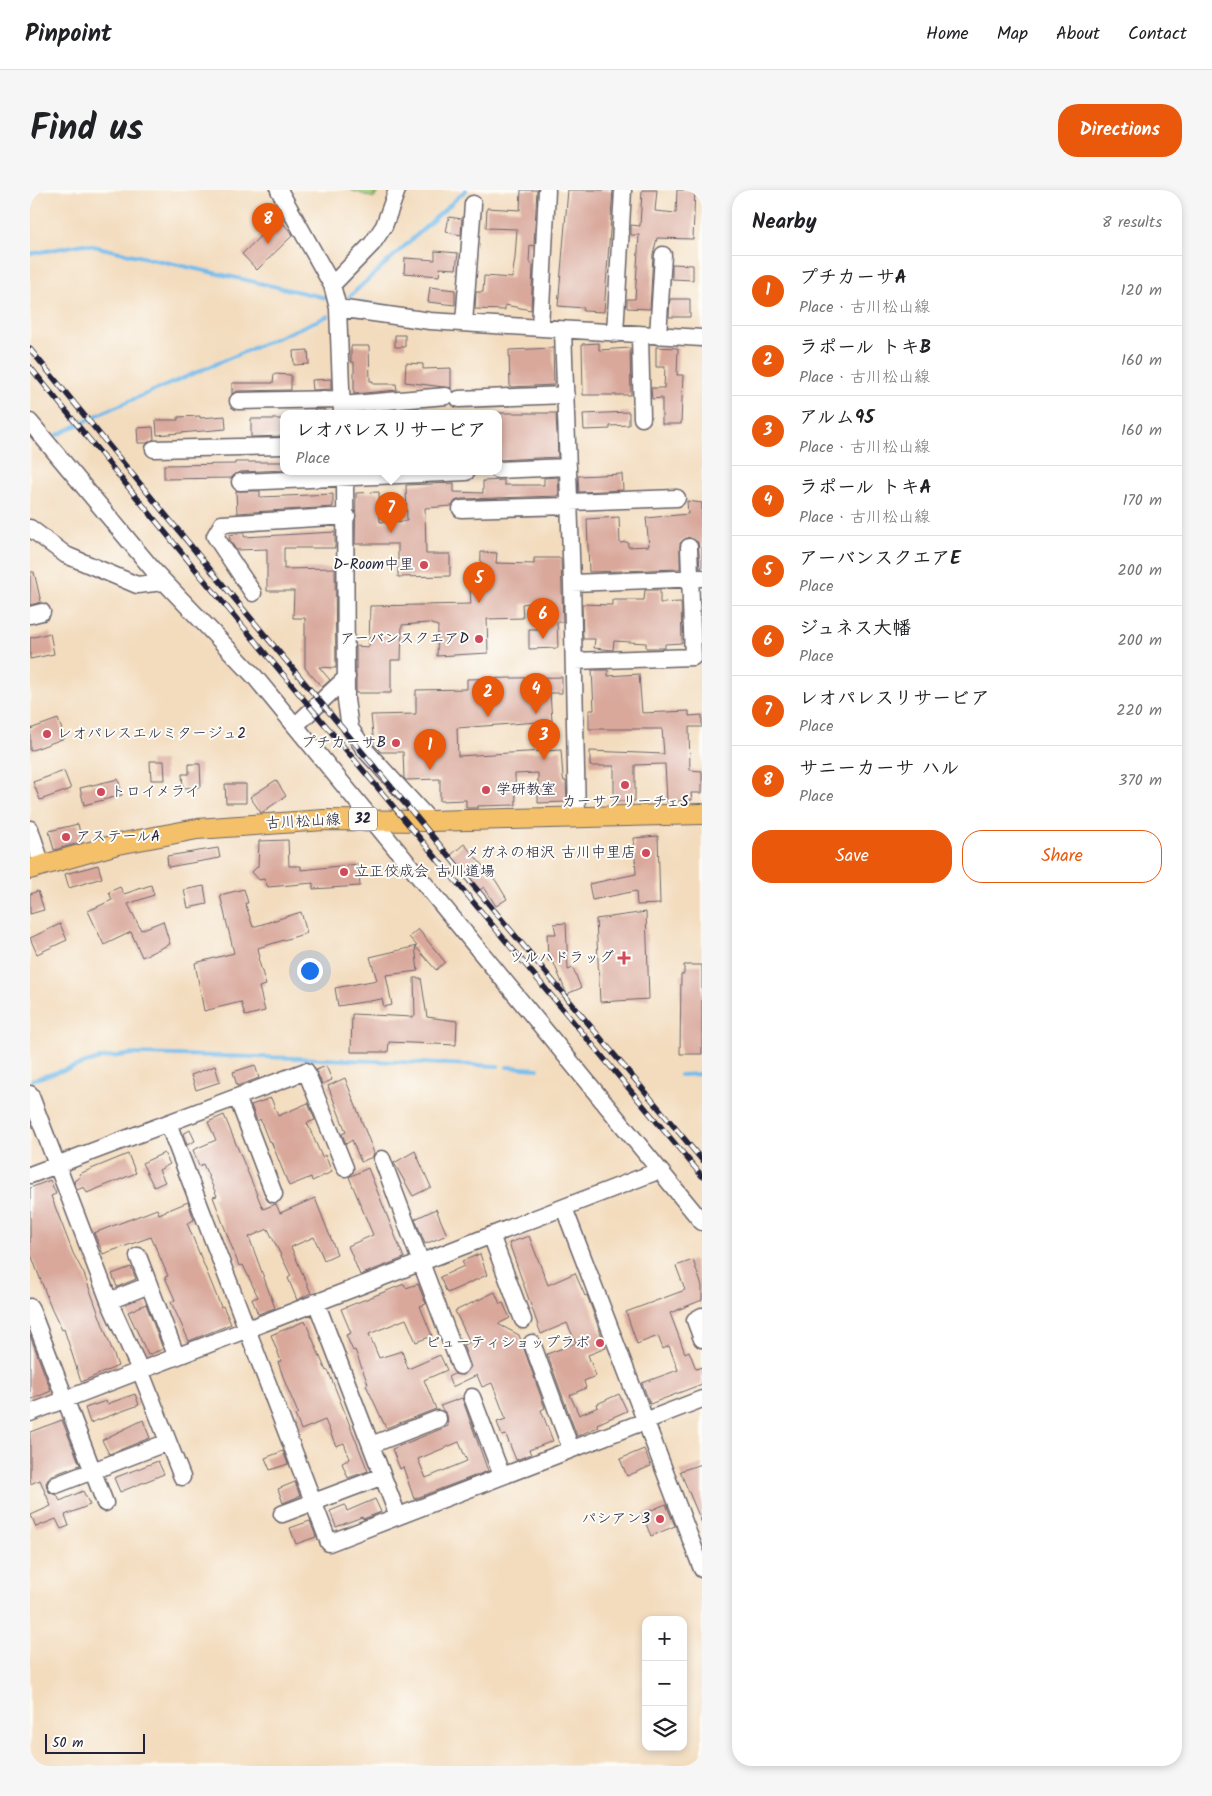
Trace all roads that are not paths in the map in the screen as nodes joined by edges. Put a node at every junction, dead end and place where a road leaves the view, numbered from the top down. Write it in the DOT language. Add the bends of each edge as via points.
graph roads {
  1 [pos="279,190"];
  2 [pos="397,190"];
  3 [pos="547,190"];
  4 [pos="623,190"];
  5 [pos="473,204"];
  6 [pos="662,255"];
  7 [pos="335,298"];
  8 [pos="465,319"];
  9 [pos="540,324"];
  10 [pos="616,328"];
  11 [pos="563,330"];
  12 [pos="640,336"];
  13 [pos="658,336"];
  14 [pos="702,338"];
  15 [pos="566,395"];
  16 [pos="238,401"];
  17 [pos="342,406"];
  18 [pos="642,418"];
  19 [pos="30,422"];
  20 [pos="280,446"];
  21 [pos="154,449"];
  22 [pos="568,467"];
  23 [pos="502,470"];
  24 [pos="332,475"];
  25 [pos="345,475"];
  26 [pos="240,482"];
  27 [pos="677,498"];
  28 [pos="570,504"];
  29 [pos="461,509"];
  30 [pos="346,516"];
  31 [pos="31,530"];
  32 [pos="689,547"];
  33 [pos="696,578"];
  34 [pos="164,582"];
  35 [pos="572,583"];
  36 [pos="252,593"];
  37 [pos="574,662"];
  38 [pos="347,677"];
  39 [pos="295,726"];
  40 [pos="702,814"];
  41 [pos="576,818"];
  42 [pos="370,819"];
  43 [pos="430,821"];
  44 [pos="30,829"];
  45 [pos="36,868"];
  46 [pos="30,1094"];
  47 [pos="237,1097"];
  48 [pos="168,1123"];
  49 [pos="382,1160"];
  50 [pos="57,1165"];
  51 [pos="345,1168"];
  52 [pos="658,1171"];
  53 [pos="30,1175"];
  54 [pos="274,1194"];
  55 [pos="564,1208"];
  56 [pos="702,1222"];
  57 [pos="492,1236"];
  58 [pos="138,1256"];
  59 [pos="421,1262"];
  60 [pos="149,1285"];
  61 [pos="109,1301"];
  62 [pos="316,1302"];
  63 [pos="30,1307"];
  64 [pos="702,1316"];
  65 [pos="523,1320"];
  66 [pos="246,1329"];
  67 [pos="34,1330"];
  68 [pos="702,1339"];
  69 [pos="532,1343"];
  70 [pos="176,1356"];
  71 [pos="460,1366"];
  72 [pos="140,1370"];
  73 [pos="472,1397"];
  74 [pos="65,1399"];
  75 [pos="702,1399"];
  76 [pos="30,1413"];
  77 [pos="438,1419"];
  78 [pos="646,1420"];
  79 [pos="168,1442"];
  80 [pos="371,1445"];
  81 [pos="571,1449"];
  82 [pos="93,1471"];
  83 [pos="383,1476"];
  84 [pos="502,1476"];
  85 [pos="182,1477"];
  86 [pos="56,1485"];
  87 [pos="313,1502"];
  88 [pos="105,1503"];
  89 [pos="282,1514"];
  90 [pos="398,1516"];
  91 [pos="702,1569"];
  1 -- 7 [label="street"];
  2 -- 7 [label="street" via="384,226"];
  3 -- 9 [label="street"];
  4 -- 10 [label="street"];
  5 -- 8 [label="street"];
  6 -- 13 [label="street"];
  7 -- 8 [label="street" via="430,321"];
  7 -- 17 [label="street"];
  8 -- 9 [label="street"];
  9 -- 11 [label="street"];
  10 -- 11 [label="street"];
  10 -- 12 [label="street"];
  11 -- 15 [label="street"];
  12 -- 13 [label="street"];
  12 -- 18 [label="street"];
  13 -- 14 [label="street"];
  15 -- 17 [label="street" via="453,398"];
  15 -- 22 [label="street"];
  16 -- 17 [label="street"];
  19 -- 34 [label="street"];
  20 -- 21 [label="street"];
  22 -- 23 [label="street"];
  22 -- 28 [label="street"];
  24 -- 26 [label="street"];
  25 -- 30 [label="street"];
  27 -- 28 [label="street"];
  28 -- 29 [label="street"];
  28 -- 35 [label="street"];
  30 -- 36 [label="street" via="222,524 215,536"];
  30 -- 38 [label="street"];
  31 -- 34 [label="street" via="66,555 137,585"];
  32 -- 33 [label="street"];
  33 -- 35 [label="street"];
  33 -- 37 [label="street" via="693,657"];
  34 -- 39 [label="street" via="256,677"];
  35 -- 37 [label="street"];
  37 -- 41 [label="street"];
  38 -- 39 [label="street"];
  38 -- 43 [label="street" via="350,728 365,750"];
  39 -- 42 [label="street"];
  40 -- 41 [label="main road, 古川松山線 / 32"];
  41 -- 43 [label="main road, 古川松山線 / 32"];
  42 -- 43 [label="main road, 古川松山線 / 32"];
  42 -- 45 [label="main road, 古川松山線 / 32" via="197,829 118,844"];
  42 -- 52 [label="street"];
  44 -- 45 [label="street"];
  46 -- 50 [label="street"];
  47 -- 48 [label="street"];
  47 -- 51 [label="street" via="306,1070"];
  47 -- 54 [label="street"];
  48 -- 50 [label="street"];
  48 -- 66 [label="street"];
  49 -- 59 [label="street"];
  50 -- 53 [label="street"];
  50 -- 61 [label="street"];
  52 -- 55 [label="street"];
  52 -- 56 [label="street"];
  55 -- 57 [label="street"];
  55 -- 78 [label="street"];
  57 -- 59 [label="street"];
  57 -- 65 [label="street"];
  58 -- 60 [label="street"];
  59 -- 62 [label="street"];
  59 -- 71 [label="street"];
  60 -- 61 [label="street"];
  60 -- 70 [label="street"];
  61 -- 72 [label="street"];
  62 -- 66 [label="street"];
  62 -- 80 [label="street"];
  63 -- 67 [label="street"];
  64 -- 68 [label="street" via="695,1320"];
  66 -- 70 [label="street"];
  66 -- 87 [label="street"];
  67 -- 74 [label="street"];
  69 -- 81 [label="street"];
  70 -- 72 [label="street"];
  72 -- 74 [label="street"];
  72 -- 79 [label="street"];
  73 -- 84 [label="street"];
  74 -- 76 [label="street"];
  74 -- 82 [label="street"];
  75 -- 78 [label="street"];
  77 -- 80 [label="street"];
  78 -- 81 [label="street"];
  78 -- 91 [label="street"];
  79 -- 82 [label="street"];
  79 -- 85 [label="street"];
  80 -- 83 [label="street"];
  81 -- 84 [label="street"];
  82 -- 86 [label="street"];
  82 -- 88 [label="street"];
  83 -- 87 [label="street"];
  83 -- 90 [label="street"];
  84 -- 90 [label="street"];
  87 -- 89 [label="street"];
  87 -- 90 [label="street" via="328,1543"];
}
